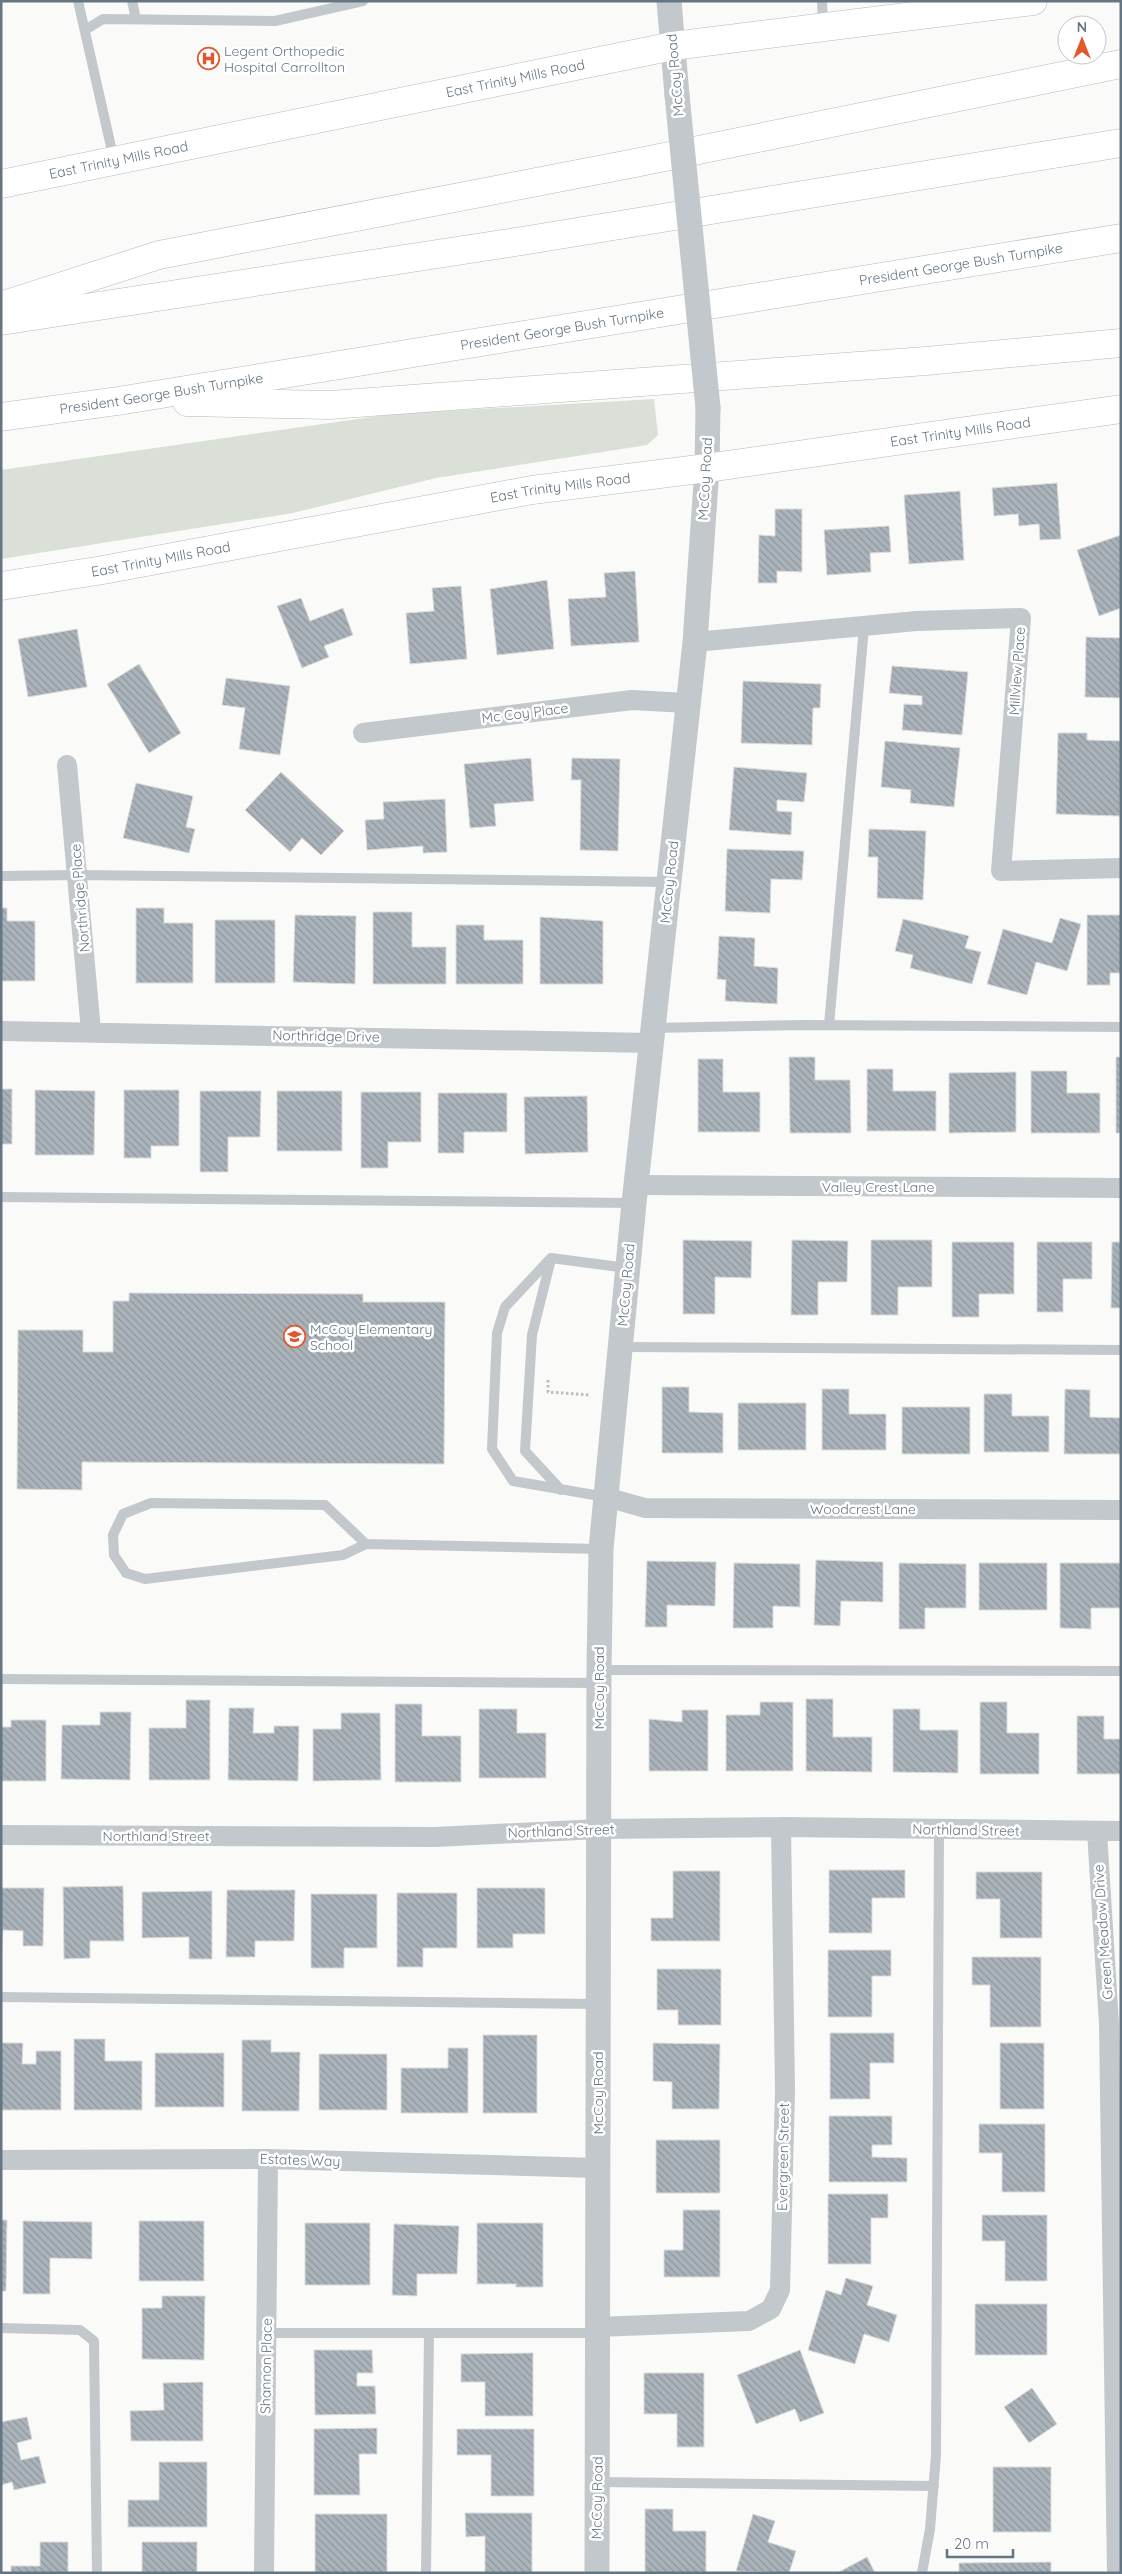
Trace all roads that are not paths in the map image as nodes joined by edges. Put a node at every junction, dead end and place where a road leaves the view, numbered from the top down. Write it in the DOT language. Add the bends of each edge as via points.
graph roads {
  1 [pos="78,1"];
  2 [pos="132,1"];
  3 [pos="363,1"];
  4 [pos="669,1"];
  5 [pos="822,1"];
  6 [pos="1033,1"];
  7 [pos="136,19"];
  8 [pos="823,28"];
  9 [pos="85,30"];
  10 [pos="673,46"];
  11 [pos="1121,64"];
  12 [pos="1121,143"];
  13 [pos="114,161"];
  14 [pos="1,184"];
  15 [pos="1121,238"];
  16 [pos="1,306"];
  17 [pos="1,321"];
  18 [pos="1121,343"];
  19 [pos="118,401"];
  20 [pos="1121,409"];
  21 [pos="1,417"];
  22 [pos="707,468"];
  23 [pos="1,586"];
  24 [pos="864,627"];
  25 [pos="695,642"];
  26 [pos="687,703"];
  27 [pos="363,732"];
  28 [pos="67,765"];
  29 [pos="1121,868"];
  30 [pos="78,874"];
  31 [pos="1,876"];
  32 [pos="670,882"];
  33 [pos="829,1025"];
  34 [pos="1121,1027"];
  35 [pos="1,1030"];
  36 [pos="91,1031"];
  37 [pos="652,1036"];
  38 [pos="1121,1188"];
  39 [pos="635,1194"];
  40 [pos="1,1197"];
  41 [pos="551,1258"];
  42 [pos="628,1268"];
  43 [pos="620,1347"];
  44 [pos="1121,1350"];
  45 [pos="561,1490"];
  46 [pos="606,1497"];
  47 [pos="1121,1510"];
  48 [pos="366,1544"];
  49 [pos="601,1549"];
  50 [pos="1121,1671"];
  51 [pos="599,1676"];
  52 [pos="1,1679"];
  53 [pos="781,1827"];
  54 [pos="599,1829"];
  55 [pos="939,1829"];
  56 [pos="1121,1831"];
  57 [pos="1097,1832"];
  58 [pos="1,1835"];
  59 [pos="1,1997"];
  60 [pos="598,2004"];
  61 [pos="268,2159"];
  62 [pos="1,2160"];
  63 [pos="599,2168"];
  64 [pos="1,2328"];
  65 [pos="598,2330"];
  66 [pos="266,2333"];
  67 [pos="429,2333"];
  68 [pos="598,2482"];
  69 [pos="934,2486"];
  70 [pos="97,2573"];
  71 [pos="264,2573"];
  72 [pos="426,2573"];
  73 [pos="597,2573"];
  74 [pos="922,2573"];
  75 [pos="1117,2573"];
  1 -- 9 [label="lane"];
  2 -- 7 [label="lane"];
  3 -- 7 [label="lane" via="275,21"];
  4 -- 10 [label="street, McCoy Road"];
  5 -- 8 [label="lane"];
  6 -- 8 [label="main road, East Trinity Mills Road"];
  7 -- 9 [label="lane" via="103,19"];
  8 -- 10 [label="main road, East Trinity Mills Road"];
  9 -- 13 [label="lane"];
  10 -- 13 [label="main road, East Trinity Mills Road"];
  10 -- 22 [label="street, McCoy Road, bridge" via="708,408"];
  11 -- 16 [label="main road" via="159,255"];
  12 -- 17 [label="main road" via="522,241"];
  13 -- 14 [label="main road, East Trinity Mills Road"];
  15 -- 19 [label="main road, President George Bush Turnpike"];
  18 -- 19 [label="main road" via="926,361 330,405"];
  19 -- 21 [label="main road, President George Bush Turnpike"];
  20 -- 22 [label="main road, East Trinity Mills Road"];
  22 -- 23 [label="main road, East Trinity Mills Road" via="532,490"];
  22 -- 25 [label="street, McCoy Road"];
  24 -- 25 [label="street, Millview Place"];
  24 -- 29 [label="street, Millview Place" via="916,621 1021,618 1001,871"];
  24 -- 33 [label="lane"];
  25 -- 26 [label="street, McCoy Road"];
  26 -- 27 [label="street, Mc Coy Place" via="632,700"];
  26 -- 32 [label="street, McCoy Road"];
  28 -- 30 [label="street, Northridge Place"];
  30 -- 31 [label="lane"];
  30 -- 32 [label="lane"];
  30 -- 36 [label="street, Northridge Place"];
  32 -- 37 [label="street, McCoy Road"];
  33 -- 34 [label="lane"];
  33 -- 37 [label="lane"];
  35 -- 36 [label="street, Northridge Drive"];
  36 -- 37 [label="street, Northridge Drive"];
  37 -- 39 [label="street, McCoy Road"];
  38 -- 39 [label="street, Valley Crest Lane"];
  39 -- 40 [label="lane"];
  39 -- 42 [label="street, McCoy Road"];
  41 -- 42 [label="lane"];
  41 -- 45 [label="lane" via="532,1335 525,1451"];
  41 -- 45 [label="lane" via="505,1306 497,1333 492,1449 513,1481"];
  42 -- 43 [label="street, McCoy Road"];
  43 -- 44 [label="lane"];
  43 -- 46 [label="street, McCoy Road"];
  45 -- 46 [label="lane"];
  46 -- 47 [label="street, Woodcrest Lane" via="645,1508"];
  46 -- 49 [label="street, McCoy Road"];
  48 -- 48 [label="lane" via="325,1504 151,1503 123,1514 113,1535 114,1555 126,1574 145,1579 343,1555"];
  48 -- 49 [label="lane"];
  49 -- 51 [label="street, McCoy Road"];
  50 -- 51 [label="lane"];
  51 -- 52 [label="lane"];
  51 -- 54 [label="street, McCoy Road"];
  53 -- 54 [label="street, Northland Street"];
  53 -- 55 [label="street, Northland Street"];
  53 -- 65 [label="street, Evergreen Street" via="785,2090 780,2290 771,2309 749,2321"];
  54 -- 58 [label="street, Northland Street" via="435,1837"];
  54 -- 60 [label="street, McCoy Road"];
  55 -- 57 [label="street, Northland Street"];
  55 -- 69 [label="lane"];
  56 -- 57 [label="street, Northland Street"];
  57 -- 75 [label="street, Green Meadow Drive" via="1109,2024"];
  59 -- 60 [label="lane"];
  60 -- 63 [label="street, McCoy Road"];
  61 -- 62 [label="street, Estates Way"];
  61 -- 63 [label="street, Estates Way"];
  61 -- 66 [label="street, Shannon Place"];
  63 -- 65 [label="street, McCoy Road"];
  64 -- 70 [label="lane" via="80,2330 94,2341"];
  65 -- 67 [label="lane"];
  65 -- 68 [label="street, McCoy Road"];
  66 -- 67 [label="lane"];
  66 -- 71 [label="street, Shannon Place"];
  67 -- 72 [label="lane"];
  68 -- 69 [label="lane"];
  68 -- 73 [label="street, McCoy Road"];
  69 -- 74 [label="lane"];
}
